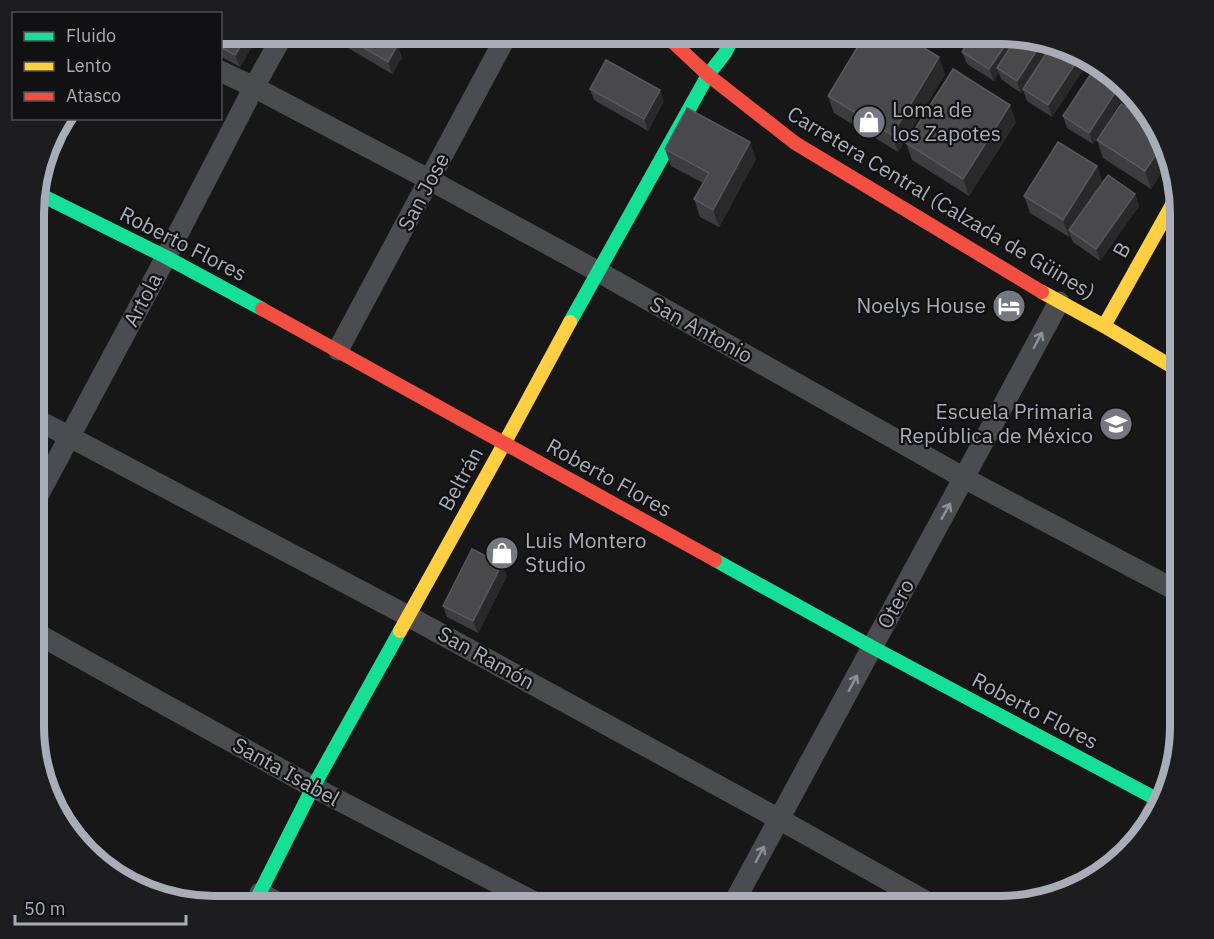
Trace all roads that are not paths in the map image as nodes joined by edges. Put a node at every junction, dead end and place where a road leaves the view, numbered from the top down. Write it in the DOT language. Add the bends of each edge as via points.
graph roads {
  1 [pos="278,44"];
  2 [pos="502,44"];
  3 [pos="675,44"];
  4 [pos="730,44"];
  5 [pos="222,72"];
  6 [pos="708,75"];
  7 [pos="254,87"];
  8 [pos="430,180"];
  9 [pos="45,197"];
  10 [pos="1170,209"];
  11 [pos="166,257"];
  12 [pos="597,271"];
  13 [pos="1059,302"];
  14 [pos="1104,326"];
  15 [pos="338,350"];
  16 [pos="1170,365"];
  17 [pos="44,424"];
  18 [pos="70,438"];
  19 [pos="504,444"];
  20 [pos="964,478"];
  21 [pos="44,485"];
  22 [pos="1170,587"];
  23 [pos="408,616"];
  24 [pos="44,638"];
  25 [pos="872,647"];
  26 [pos="313,787"];
  27 [pos="1154,797"];
  28 [pos="779,819"];
  29 [pos="258,895"];
  30 [pos="522,895"];
  31 [pos="738,896"];
  32 [pos="916,896"];
  1 -- 7 [label="street, Artola"];
  2 -- 8 [label="street, San Jose"];
  3 -- 6 [label="street, Carretera Central (Calzada de Güines)"];
  4 -- 6 [label="street, Beltrán"];
  5 -- 7 [label="street, San Antonio"];
  6 -- 12 [label="street, Beltrán"];
  6 -- 13 [label="street, Carretera Central (Calzada de Güines)" via="795,143"];
  7 -- 8 [label="street, San Antonio"];
  7 -- 11 [label="street, Artola"];
  8 -- 12 [label="street, San Antonio"];
  8 -- 15 [label="street, San Jose"];
  9 -- 11 [label="street, Roberto Flores"];
  10 -- 14 [label="street, B"];
  11 -- 15 [label="street, Roberto Flores"];
  11 -- 18 [label="street, Artola"];
  12 -- 19 [label="street, Beltrán"];
  12 -- 20 [label="street, San Antonio"];
  13 -- 14 [label="street, Carretera Central (Calzada de Güines)"];
  20 -- 13 [label="street, Otero, one-way"];
  14 -- 16 [label="street, Carretera Central (Calzada de Güines)"];
  15 -- 19 [label="street, Roberto Flores"];
  17 -- 18 [label="street, San Ramón"];
  18 -- 21 [label="street, Artola"];
  18 -- 23 [label="street, San Ramón"];
  19 -- 23 [label="street, Beltrán"];
  19 -- 25 [label="street, Roberto Flores"];
  20 -- 22 [label="street, San Antonio"];
  25 -- 20 [label="street, Otero, one-way"];
  23 -- 26 [label="street, Beltrán"];
  23 -- 28 [label="street, San Ramón"];
  24 -- 26 [label="street, Santa Isabel"];
  25 -- 27 [label="street, Roberto Flores"];
  28 -- 25 [label="street, Otero, one-way"];
  26 -- 29 [label="street, Beltrán"];
  26 -- 30 [label="street, Santa Isabel"];
  31 -- 28 [label="street, Otero, one-way"];
  28 -- 32 [label="street, San Ramón"];
}
